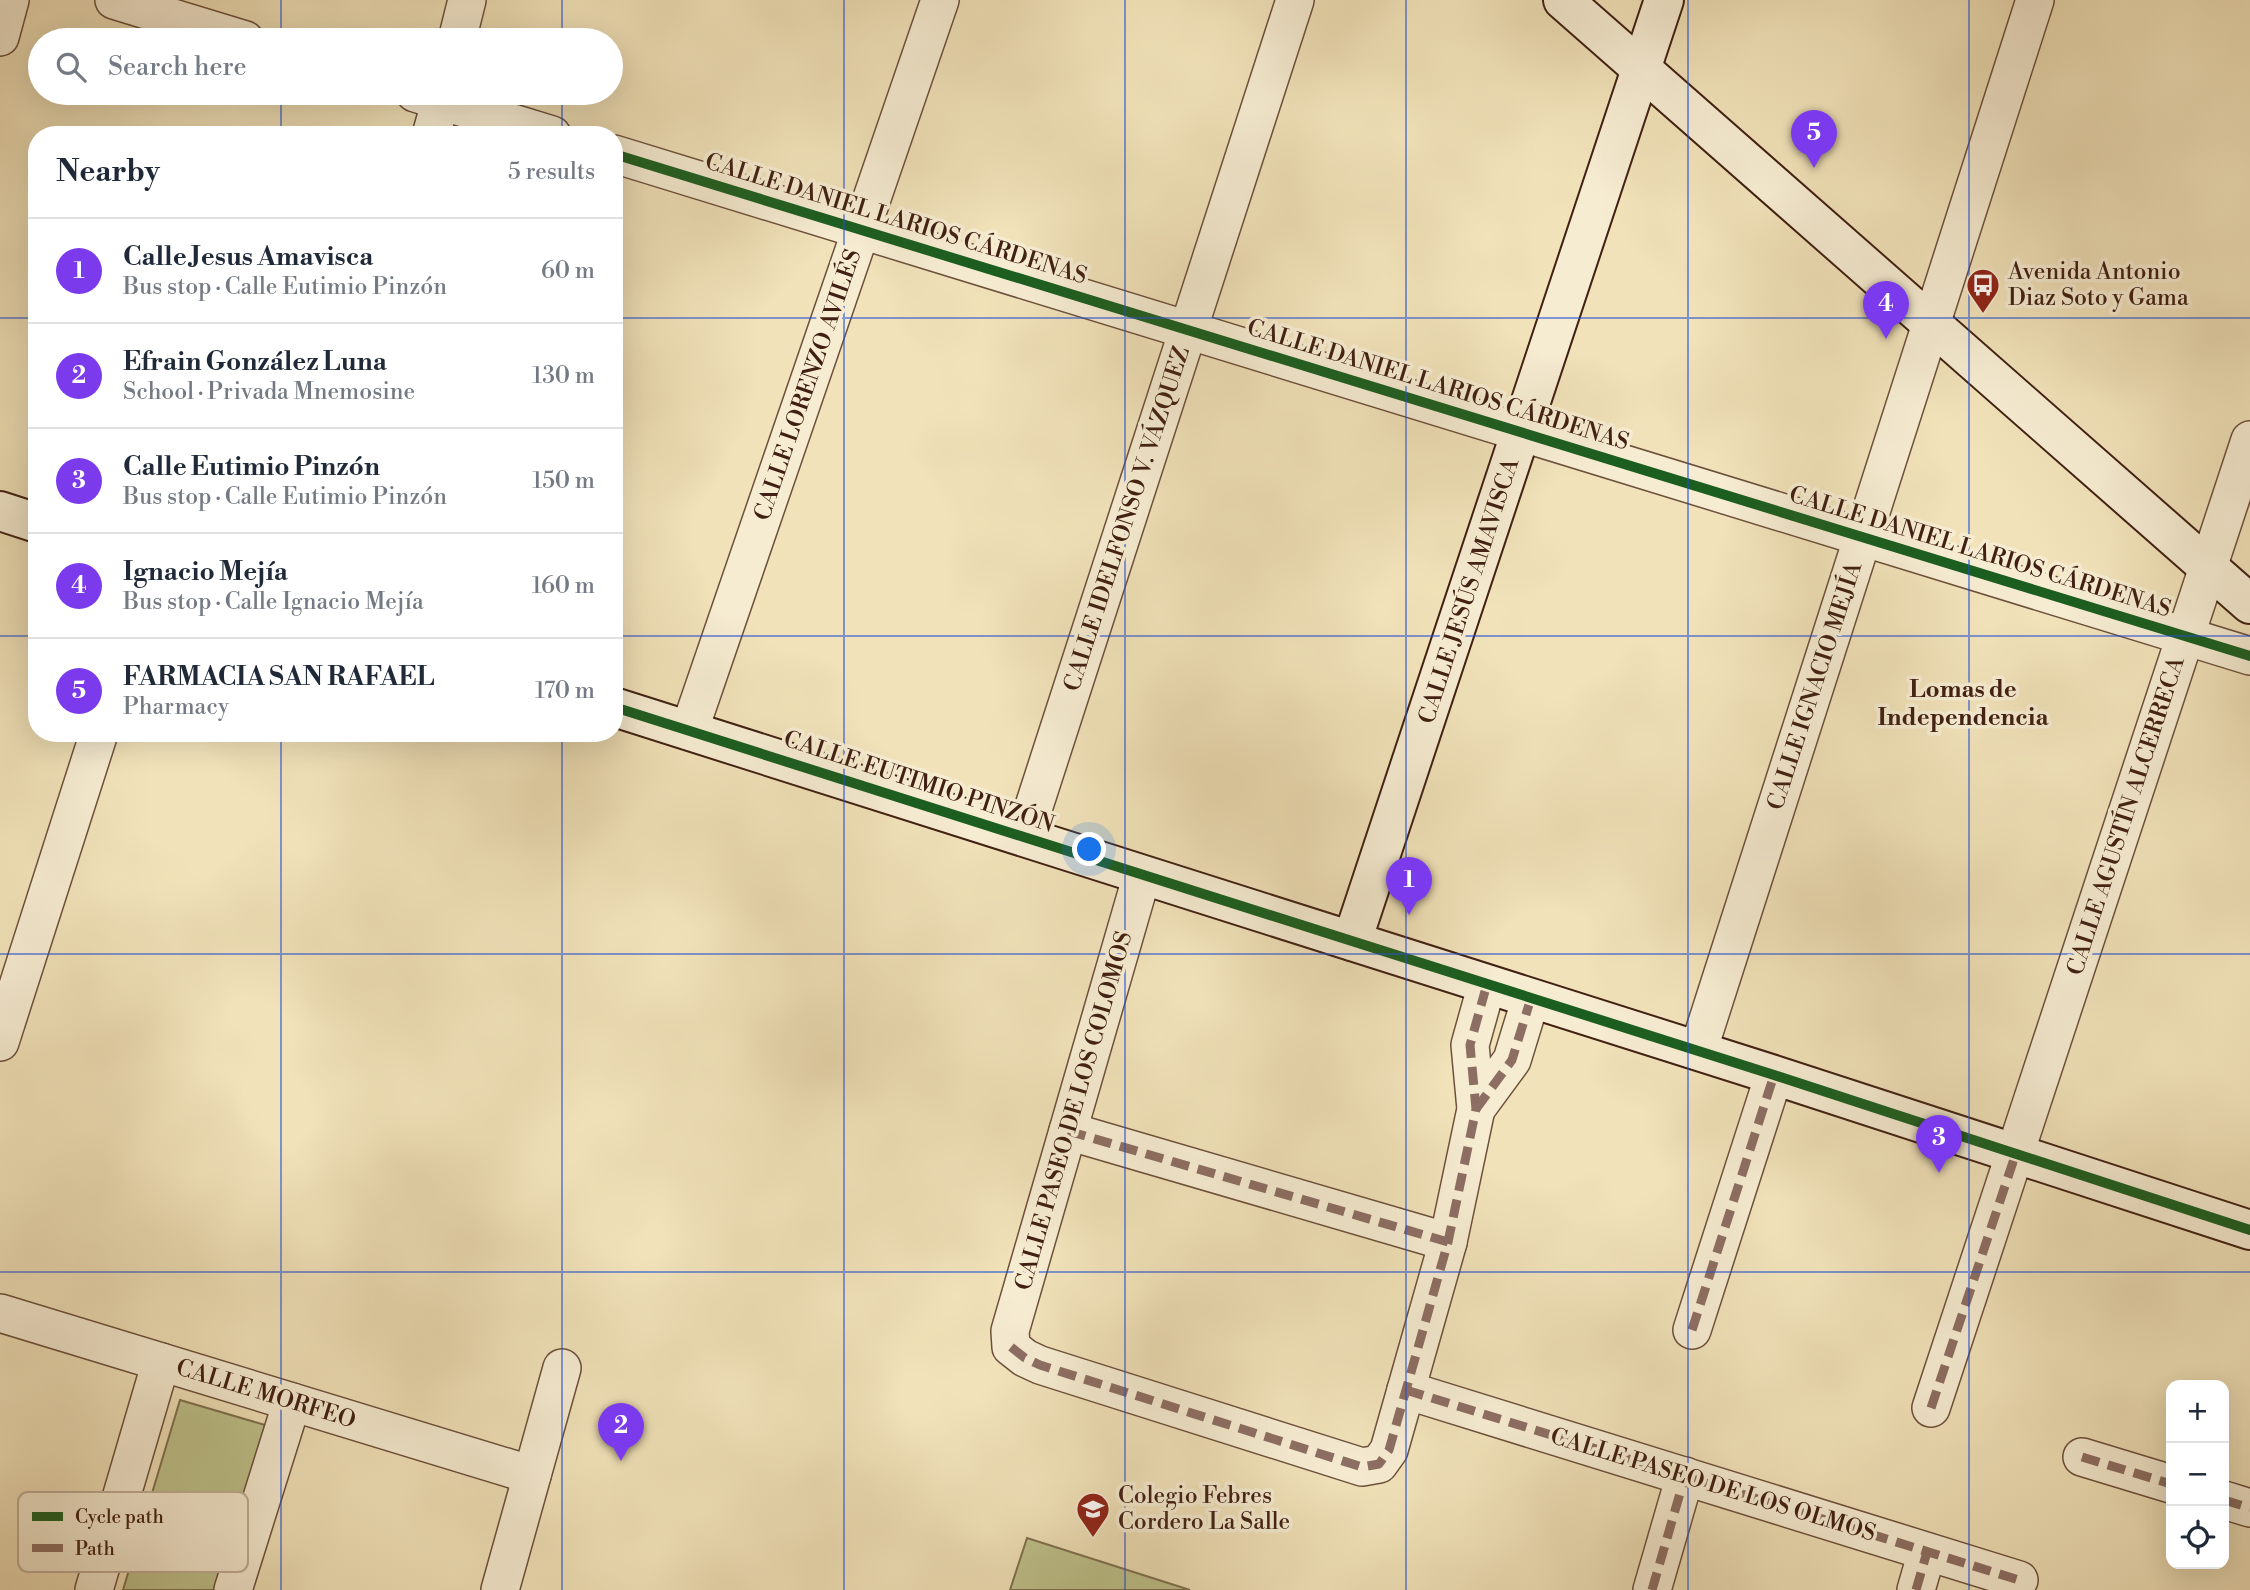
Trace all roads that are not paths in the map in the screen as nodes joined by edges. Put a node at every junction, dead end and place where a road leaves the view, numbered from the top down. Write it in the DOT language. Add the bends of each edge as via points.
graph roads {
  1 [pos="10,0"];
  2 [pos="114,0"];
  3 [pos="467,0"];
  4 [pos="940,0"];
  5 [pos="1295,0"];
  6 [pos="1563,0"];
  7 [pos="1664,0"];
  8 [pos="2035,0"];
  9 [pos="206,28"];
  10 [pos="460,28"];
  11 [pos="0,37"];
  12 [pos="1641,69"];
  13 [pos="433,105"];
  14 [pos="516,126"];
  15 [pos="623,157"];
  16 [pos="861,230"];
  17 [pos="1932,323"];
  18 [pos="1188,330"];
  19 [pos="1521,433"];
  20 [pos="2250,440"];
  21 [pos="0,511"];
  22 [pos="28,520"];
  23 [pos="1863,537"];
  24 [pos="2208,569"];
  25 [pos="2250,604"];
  26 [pos="2186,637"];
  27 [pos="2250,656"];
  28 [pos="623,710"];
  29 [pos="689,731"];
  30 [pos="96,742"];
  31 [pos="1024,837"];
  32 [pos="1142,875"];
  33 [pos="1352,942"];
  34 [pos="1488,984"];
  35 [pos="1531,998"];
  36 [pos="0,1042"];
  37 [pos="1698,1051"];
  38 [pos="1774,1075"];
  39 [pos="1476,1109"];
  40 [pos="1068,1131"];
  41 [pos="2016,1153"];
  42 [pos="2250,1230"];
  43 [pos="1448,1242"];
  44 [pos="0,1313"];
  45 [pos="1692,1330"];
  46 [pos="161,1363"];
  47 [pos="562,1368"];
  48 [pos="1406,1390"];
  49 [pos="292,1402"];
  50 [pos="1931,1408"];
  51 [pos="2082,1457"];
  52 [pos="532,1475"];
  53 [pos="1685,1476"];
  54 [pos="2166,1482"];
  55 [pos="123,1492"];
  56 [pos="2229,1502"];
  57 [pos="2250,1508"];
  58 [pos="248,1542"];
  59 [pos="1927,1552"];
  60 [pos="99,1572"];
  61 [pos="239,1572"];
  62 [pos="2019,1580"];
  63 [pos="94,1590"];
  64 [pos="233,1590"];
  65 [pos="500,1590"];
  66 [pos="1652,1590"];
  67 [pos="1916,1590"];
  1 -- 11 [label="street"];
  2 -- 9 [label="street"];
  3 -- 10 [label="street"];
  4 -- 16 [label="street, CALLE LORENZO AVILÉS"];
  5 -- 18 [label="street, CALLE IDELFONSO V. VÁZQUEZ"];
  6 -- 12 [label="street"];
  7 -- 12 [label="street, CALLE JESÚS AMAVISCA"];
  8 -- 17 [label="street, CALLE IGNACIO MEJÍA"];
  12 -- 17 [label="street"];
  12 -- 19 [label="street, CALLE JESÚS AMAVISCA"];
  13 -- 14 [label="street"];
  15 -- 16 [label="street, CALLE DANIEL LARIOS CÁRDENAS"];
  16 -- 18 [label="street, CALLE DANIEL LARIOS CÁRDENAS"];
  16 -- 29 [label="street, CALLE LORENZO AVILÉS"];
  17 -- 23 [label="street, CALLE IGNACIO MEJÍA"];
  17 -- 24 [label="street"];
  18 -- 19 [label="street, CALLE DANIEL LARIOS CÁRDENAS"];
  18 -- 31 [label="street, CALLE IDELFONSO V. VÁZQUEZ"];
  19 -- 23 [label="street, CALLE DANIEL LARIOS CÁRDENAS"];
  19 -- 33 [label="street, CALLE JESÚS AMAVISCA"];
  20 -- 24 [label="street, CALLE AGUSTÍN ALCERRECA"];
  21 -- 22 [label="street"];
  23 -- 26 [label="street, CALLE DANIEL LARIOS CÁRDENAS"];
  23 -- 37 [label="street, CALLE IGNACIO MEJÍA"];
  24 -- 25 [label="street"];
  24 -- 26 [label="street, CALLE AGUSTÍN ALCERRECA"];
  26 -- 27 [label="street, CALLE DANIEL LARIOS CÁRDENAS"];
  26 -- 41 [label="street, CALLE AGUSTÍN ALCERRECA"];
  28 -- 29 [label="street, CALLE EUTIMIO PINZÓN"];
  29 -- 31 [label="street, CALLE EUTIMIO PINZÓN"];
  30 -- 36 [label="street"];
  31 -- 32 [label="street, CALLE EUTIMIO PINZÓN"];
  32 -- 33 [label="street, CALLE EUTIMIO PINZÓN"];
  32 -- 40 [label="street, CALLE PASEO DE LOS COLOMOS"];
  33 -- 34 [label="street, CALLE EUTIMIO PINZÓN"];
  34 -- 35 [label="street, CALLE EUTIMIO PINZÓN"];
  34 -- 39 [label="street" via="1469,1045"];
  35 -- 37 [label="street, CALLE EUTIMIO PINZÓN"];
  35 -- 39 [label="street" via="1511,1060"];
  37 -- 38 [label="street, CALLE EUTIMIO PINZÓN"];
  38 -- 41 [label="street, CALLE EUTIMIO PINZÓN"];
  38 -- 45 [label="street"];
  39 -- 43 [label="street"];
  40 -- 43 [label="street"];
  40 -- 48 [label="street, CALLE PASEO DE LOS COLOMOS" via="1010,1331 1011,1347 1025,1358 1362,1467 1379,1464 1389,1450"];
  41 -- 42 [label="street, CALLE EUTIMIO PINZÓN"];
  41 -- 50 [label="street, CALLE AGUSTÍN ALCERRECA"];
  43 -- 48 [label="street"];
  44 -- 46 [label="street, CALLE MORFEO"];
  46 -- 49 [label="street, CALLE MORFEO"];
  46 -- 55 [label="street"];
  47 -- 52 [label="street"];
  48 -- 53 [label="street, CALLE PASEO DE LOS OLMOS"];
  49 -- 52 [label="street, CALLE MORFEO"];
  49 -- 58 [label="street"];
  51 -- 54 [label="street"];
  52 -- 65 [label="street"];
  53 -- 59 [label="street, CALLE PASEO DE LOS OLMOS"];
  53 -- 66 [label="street"];
  56 -- 57 [label="street"];
  59 -- 62 [label="street, CALLE PASEO DE LOS OLMOS"];
  59 -- 67 [label="street"];
  60 -- 63 [label="street"];
  61 -- 64 [label="street"];
}
